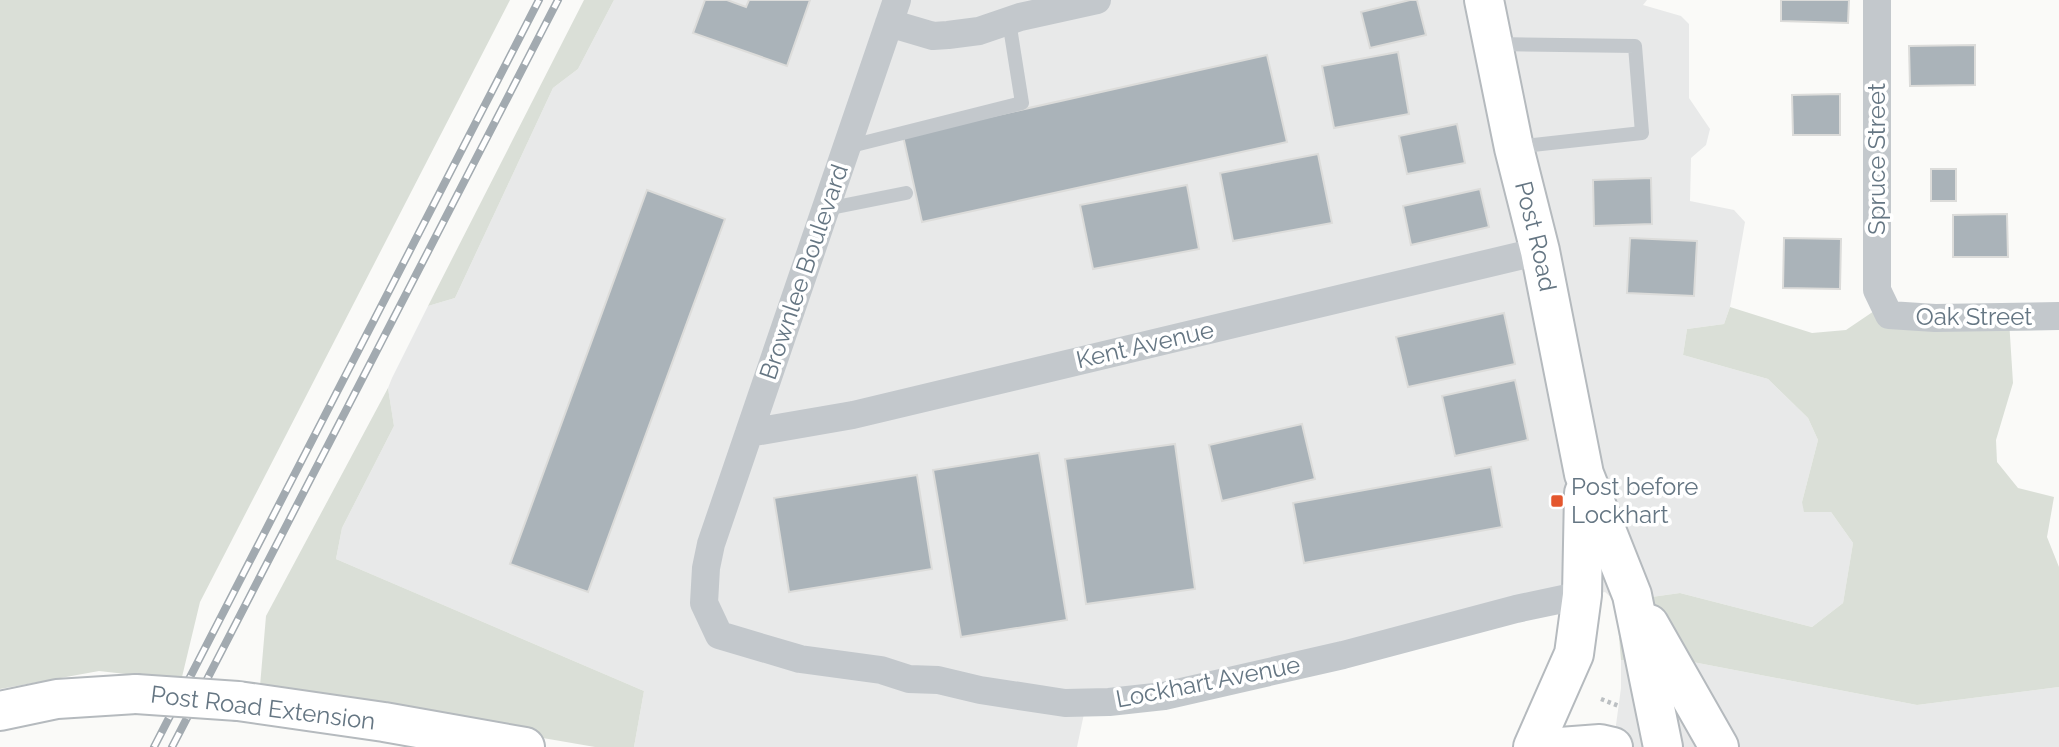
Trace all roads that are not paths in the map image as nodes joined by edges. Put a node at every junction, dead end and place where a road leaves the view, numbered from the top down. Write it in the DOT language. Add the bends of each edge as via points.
graph roads {
  1 [pos="1097,0"];
  2 [pos="1484,0"];
  3 [pos="1877,0"];
  4 [pos="893,12"];
  5 [pos="1009,21"];
  6 [pos="1493,44"];
  7 [pos="847,147"];
  8 [pos="1514,148"];
  9 [pos="906,193"];
  10 [pos="826,209"];
  11 [pos="1540,251"];
  12 [pos="1889,315"];
  13 [pos="2059,316"];
  14 [pos="749,433"];
  15 [pos="1584,474"];
  16 [pos="711,544"];
  17 [pos="1582,595"];
  18 [pos="1632,595"];
  19 [pos="0,711"];
  20 [pos="524,747"];
  21 [pos="1533,747"];
  22 [pos="1560,747"];
  23 [pos="1613,747"];
  24 [pos="1663,747"];
  25 [pos="1719,747"];
  1 -- 5 [label="street"];
  2 -- 6 [label="main road, Post Road"];
  3 -- 12 [label="street, Spruce Street" via="1877,290"];
  4 -- 5 [label="street" via="933,36 979,31"];
  4 -- 7 [label="street, Brownlee Boulevard"];
  5 -- 7 [label="lane" via="1022,103"];
  6 -- 8 [label="main road, Post Road"];
  6 -- 8 [label="lane" via="1635,46 1643,133"];
  7 -- 10 [label="street, Brownlee Boulevard"];
  8 -- 11 [label="main road, Post Road"];
  9 -- 10 [label="lane"];
  10 -- 14 [label="street, Brownlee Boulevard"];
  11 -- 14 [label="street, Kent Avenue" via="853,415"];
  11 -- 15 [label="main road, Post Road"];
  12 -- 13 [label="street, Oak Street"];
  14 -- 16 [label="street, Brownlee Boulevard"];
  15 -- 17 [label="main road"];
  15 -- 18 [label="main road"];
  16 -- 17 [label="street, Lockhart Avenue" via="704,603 719,635 800,659 1065,703 1164,696"];
  17 -- 21 [label="main road" via="1574,654"];
  18 -- 24 [label="main road"];
  18 -- 25 [label="main road"];
  19 -- 20 [label="main road, Post Road Extension, bridge" via="57,699 136,694 237,701"];
  22 -- 23 [label="main road"];
}
